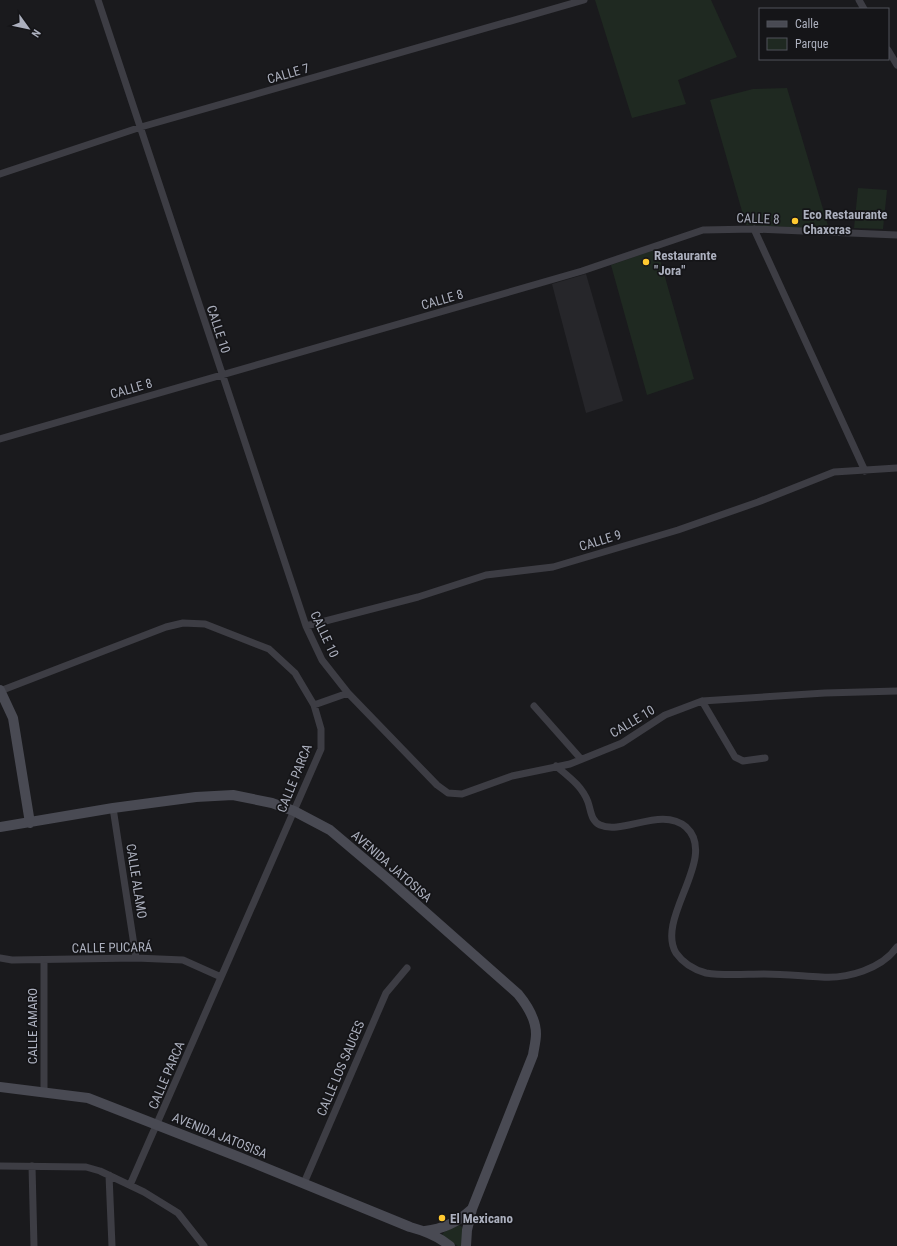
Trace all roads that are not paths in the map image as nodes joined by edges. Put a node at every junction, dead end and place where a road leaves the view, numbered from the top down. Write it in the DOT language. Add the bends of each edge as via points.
graph roads {
  1 [pos="98,0"];
  2 [pos="584,0"];
  3 [pos="889,52"];
  4 [pos="897,65"];
  5 [pos="141,127"];
  6 [pos="0,174"];
  7 [pos="754,229"];
  8 [pos="897,235"];
  9 [pos="222,375"];
  10 [pos="0,439"];
  11 [pos="897,468"];
  12 [pos="865,471"];
  13 [pos="306,626"];
  14 [pos="0,691"];
  15 [pos="897,691"];
  16 [pos="348,693"];
  17 [pos="702,701"];
  18 [pos="314,705"];
  19 [pos="534,706"];
  20 [pos="765,758"];
  21 [pos="581,759"];
  22 [pos="556,766"];
  23 [pos="113,808"];
  24 [pos="294,811"];
  25 [pos="30,823"];
  26 [pos="0,827"];
  27 [pos="897,947"];
  28 [pos="0,958"];
  29 [pos="136,958"];
  30 [pos="44,960"];
  31 [pos="407,968"];
  32 [pos="221,977"];
  33 [pos="0,1087"];
  34 [pos="44,1092"];
  35 [pos="158,1124"];
  36 [pos="0,1166"];
  37 [pos="32,1166"];
  38 [pos="109,1175"];
  39 [pos="304,1183"];
  40 [pos="130,1185"];
  41 [pos="472,1209"];
  42 [pos="424,1231"];
  43 [pos="34,1246"];
  44 [pos="112,1246"];
  45 [pos="204,1246"];
  46 [pos="450,1246"];
  47 [pos="466,1246"];
  1 -- 5 [label="street, CALLE 10"];
  2 -- 5 [label="street, CALLE 7"];
  3 -- 4 [label="street"];
  5 -- 6 [label="street, CALLE 7"];
  5 -- 9 [label="street, CALLE 10"];
  7 -- 8 [label="street, CALLE 8"];
  7 -- 9 [label="street, CALLE 8" via="711,229 694,232 582,271"];
  7 -- 12 [label="street"];
  9 -- 10 [label="street, CALLE 8"];
  9 -- 13 [label="street, CALLE 10"];
  11 -- 12 [label="street, CALLE 9"];
  12 -- 13 [label="street, CALLE 9" via="826,475 678,530 553,567 486,575 418,597"];
  13 -- 16 [label="street, CALLE 10" via="322,660"];
  14 -- 18 [label="street, CALLE PARCA" via="166,627 183,623 205,624 269,649 295,673"];
  14 -- 25 [label="street" via="13,718"];
  15 -- 17 [label="street, CALLE 10"];
  16 -- 18 [label="street"];
  16 -- 22 [label="street, CALLE 10" via="437,785 448,793 462,794 512,776"];
  17 -- 20 [label="street" via="735,757 743,762"];
  17 -- 21 [label="street, CALLE 10" via="666,715 622,743"];
  18 -- 24 [label="street, CALLE PARCA" via="322,729 322,744"];
  19 -- 21 [label="street"];
  21 -- 22 [label="street, CALLE 10"];
  22 -- 27 [label="street" via="580,787 591,816 600,825 617,826 660,819 677,822 691,834 696,852 674,920 672,937 676,953 689,966 706,973 826,977 856,974 866,970 888,957"];
  23 -- 24 [label="street, AVENIDA JATOSISA" via="233,795 272,803"];
  23 -- 25 [label="street, AVENIDA JATOSISA"];
  23 -- 29 [label="street, CALLE ALAMO"];
  24 -- 32 [label="street, CALLE PARCA"];
  24 -- 41 [label="street, AVENIDA JATOSISA" via="330,830 526,1003 536,1034 533,1055"];
  25 -- 26 [label="street, AVENIDA JATOSISA"];
  28 -- 30 [label="street, CALLE PUCARÁ"];
  29 -- 30 [label="street, CALLE PUCARÁ"];
  29 -- 32 [label="street, CALLE PUCARÁ" via="183,960"];
  30 -- 34 [label="street, CALLE AMARO"];
  31 -- 39 [label="street, CALLE LOS SAUCES" via="386,993"];
  32 -- 35 [label="street, CALLE PARCA"];
  33 -- 34 [label="street, AVENIDA JATOSISA"];
  34 -- 35 [label="street, AVENIDA JATOSISA" via="88,1098"];
  35 -- 39 [label="street, AVENIDA JATOSISA"];
  35 -- 40 [label="street, CALLE PARCA"];
  36 -- 37 [label="street"];
  37 -- 38 [label="street" via="86,1167"];
  37 -- 43 [label="street"];
  38 -- 40 [label="street"];
  38 -- 44 [label="street"];
  39 -- 42 [label="street, AVENIDA JATOSISA"];
  40 -- 45 [label="street" via="178,1213"];
  41 -- 42 [label="street, AVENIDA JATOSISA" via="451,1225"];
  41 -- 47 [label="street, AVENIDA JATOSISA"];
  42 -- 46 [label="street, AVENIDA JATOSISA"];
}
